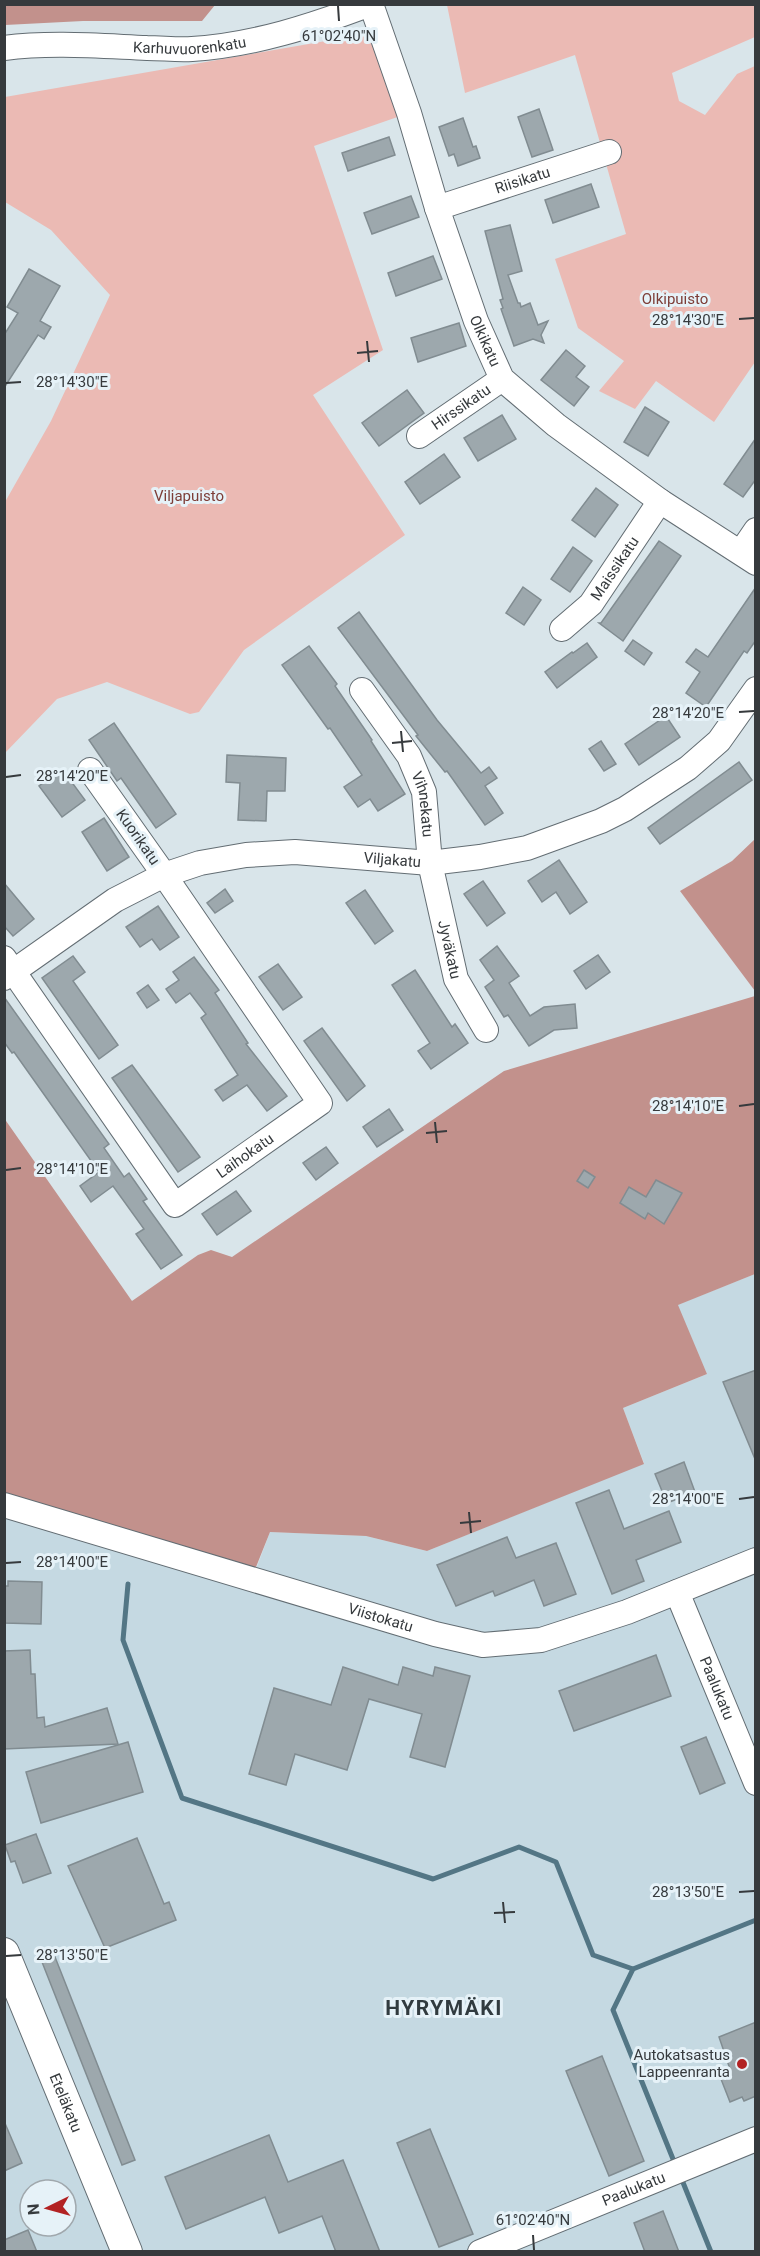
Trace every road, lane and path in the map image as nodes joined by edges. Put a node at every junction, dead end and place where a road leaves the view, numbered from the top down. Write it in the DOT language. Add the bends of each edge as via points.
graph roads {
  1 [pos="370,4"];
  2 [pos="4,48"];
  3 [pos="609,152"];
  4 [pos="436,208"];
  5 [pos="502,379"];
  6 [pos="419,436"];
  7 [pos="660,501"];
  8 [pos="756,530"];
  9 [pos="748,558"];
  10 [pos="562,629"];
  11 [pos="756,688"];
  12 [pos="362,690"];
  13 [pos="90,770"];
  14 [pos="430,863"];
  15 [pos="164,875"];
  16 [pos="8,970"];
  17 [pos="486,1030"];
  18 [pos="4,1505"];
  19 [pos="756,1560"];
  20 [pos="677,1592"];
  21 [pos="756,1783"];
  22 [pos="4,1953"];
  23 [pos="756,2139"];
  24 [pos="127,2252"];
  25 [pos="480,2252"];
  1 -- 2 [label="street, Karhuvuorenkatu" via="308,28 248,42 191,49 28,45"];
  1 -- 4 [label="street, Olkikatu" via="409,113"];
  3 -- 4 [label="street, Riisikatu"];
  4 -- 5 [label="street, Olkikatu" via="476,321"];
  5 -- 6 [label="street, Hirssikatu"];
  5 -- 7 [label="street, Olkikatu" via="556,425"];
  7 -- 9 [label="street, Olkikatu"];
  7 -- 10 [label="street, Maissikatu" via="591,604"];
  8 -- 9 [label="street"];
  11 -- 14 [label="street, Viljakatu" via="719,741 688,768 625,809 527,848"];
  12 -- 14 [label="street, Vihnekatu" via="410,756 424,792"];
  13 -- 15 [label="street, Kuorikatu"];
  14 -- 15 [label="street, Viljakatu" via="295,852 200,863"];
  14 -- 17 [label="street, Jyväkatu" via="456,979"];
  15 -- 16 [label="street, Viljakatu" via="115,900"];
  15 -- 16 [label="street, Laihokatu" via="320,1103 175,1205"];
  18 -- 20 [label="street, Viistokatu" via="483,1645 540,1640"];
  19 -- 20 [label="street, Viistokatu"];
  20 -- 21 [label="street, Paalukatu"];
  22 -- 24 [label="main road, Eteläkatu"];
  23 -- 25 [label="street, Paalukatu"];
}
